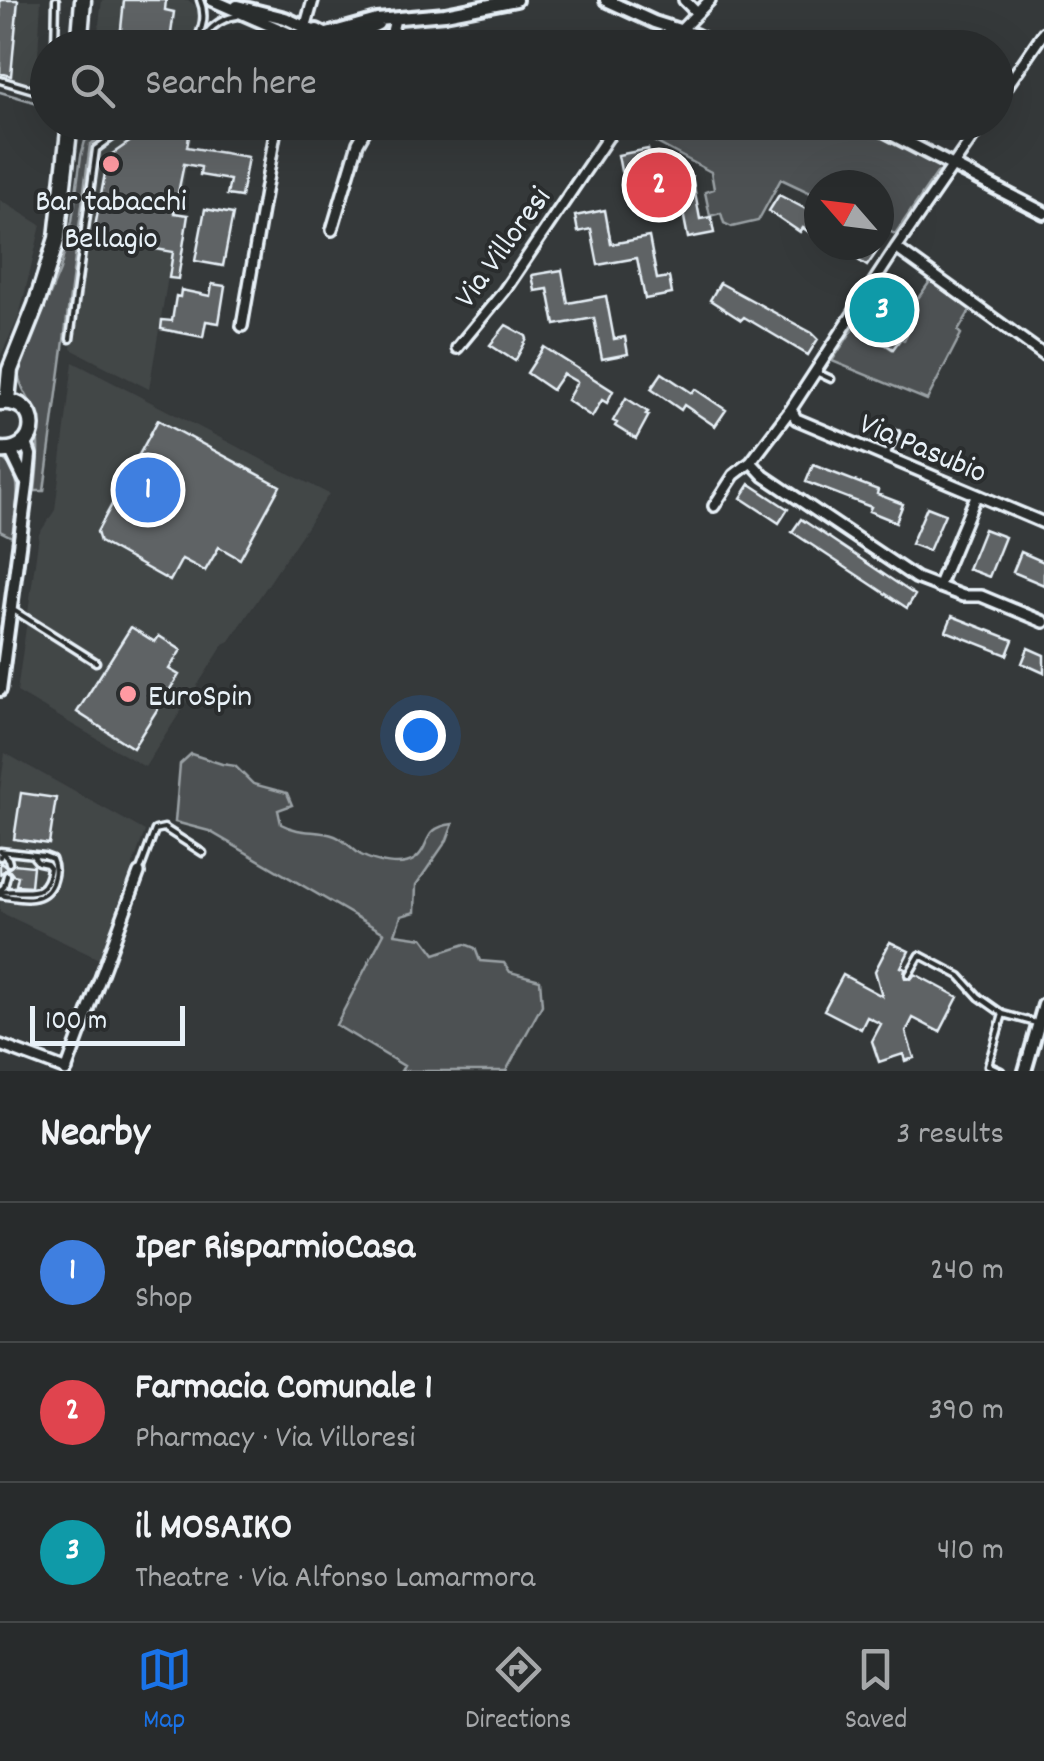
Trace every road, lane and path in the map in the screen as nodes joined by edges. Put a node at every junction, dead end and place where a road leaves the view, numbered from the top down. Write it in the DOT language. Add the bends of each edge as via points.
graph roads {
  1 [pos="56,0"];
  2 [pos="85,0"];
  3 [pos="200,0"];
  4 [pos="212,0"];
  5 [pos="226,0"];
  6 [pos="516,0"];
  7 [pos="606,0"];
  8 [pos="684,0"];
  9 [pos="710,0"];
  10 [pos="311,4"];
  11 [pos="469,5"];
  12 [pos="697,13"];
  13 [pos="245,16"];
  14 [pos="392,19"];
  15 [pos="287,20"];
  16 [pos="55,30"];
  17 [pos="81,30"];
  18 [pos="201,30"];
  19 [pos="209,30"];
  20 [pos="280,30"];
  21 [pos="311,30"];
  22 [pos="313,30"];
  23 [pos="319,30"];
  24 [pos="368,30"];
  25 [pos="390,30"];
  26 [pos="682,30"];
  27 [pos="1044,32"];
  28 [pos="1014,76"];
  29 [pos="0,80"];
  30 [pos="30,89"];
  31 [pos="68,140"];
  32 [pos="107,140"];
  33 [pos="274,140"];
  34 [pos="359,140"];
  35 [pos="606,140"];
  36 [pos="903,140"];
  37 [pos="970,140"];
  38 [pos="953,166"];
  39 [pos="1044,213"];
  40 [pos="332,230"];
  41 [pos="896,248"];
  42 [pos="242,326"];
  43 [pos="70,339"];
  44 [pos="457,348"];
  45 [pos="1044,355"];
  46 [pos="816,372"];
  47 [pos="831,379"];
  48 [pos="4,401"];
  49 [pos="791,409"];
  50 [pos="896,433"];
  51 [pos="26,443"];
  52 [pos="6,450"];
  53 [pos="886,457"];
  54 [pos="751,462"];
  55 [pos="27,486"];
  56 [pos="976,496"];
  57 [pos="714,506"];
  58 [pos="1044,523"];
  59 [pos="938,587"];
  60 [pos="10,611"];
  61 [pos="1044,622"];
  62 [pos="96,662"];
  63 [pos="0,690"];
  64 [pos="203,853"];
  65 [pos="0,854"];
  66 [pos="9,864"];
  67 [pos="139,873"];
  68 [pos="7,875"];
  69 [pos="0,893"];
  70 [pos="908,974"];
  71 [pos="1044,1005"];
  72 [pos="1003,1014"];
  73 [pos="1038,1024"];
  74 [pos="0,1045"];
  75 [pos="66,1070"];
  76 [pos="1002,1071"];
  77 [pos="1025,1071"];
  1 -- 16 [label="lane"];
  2 -- 17 [label="main road"];
  3 -- 18 [label="lane"];
  4 -- 13 [label="street"];
  5 -- 15 [label="street"];
  6 -- 11 [label="street"];
  7 -- 26 [label="street"];
  8 -- 12 [label="street"];
  9 -- 12 [label="street"];
  10 -- 15 [label="street"];
  10 -- 22 [label="street"];
  11 -- 14 [label="street"];
  12 -- 26 [label="street"];
  13 -- 19 [label="lane" via="222,18"];
  13 -- 20 [label="street"];
  14 -- 23 [label="street"];
  14 -- 24 [label="street"];
  14 -- 25 [label="street"];
  15 -- 21 [label="street"];
  27 -- 28 [label="street"];
  29 -- 30 [label="lane"];
  31 -- 48 [label="main road" via="57,238"];
  32 -- 43 [label="lane" via="96,148"];
  33 -- 42 [label="street"];
  34 -- 40 [label="street"];
  35 -- 44 [label="street, Via Villoresi"];
  36 -- 38 [label="street"];
  37 -- 38 [label="street"];
  38 -- 39 [label="street"];
  38 -- 41 [label="street"];
  41 -- 45 [label="street"];
  41 -- 46 [label="street"];
  46 -- 47 [label="lane"];
  46 -- 49 [label="street"];
  48 -- 51 [label="main road" via="28,412 32,428"];
  49 -- 53 [label="street, Via Pasubio" via="796,419"];
  49 -- 54 [label="street"];
  50 -- 53 [label="lane"];
  51 -- 52 [label="main road"];
  51 -- 55 [label="street"];
  52 -- 55 [label="street"];
  53 -- 56 [label="street, Via Pasubio"];
  54 -- 57 [label="street"];
  54 -- 59 [label="street"];
  55 -- 60 [label="street"];
  56 -- 58 [label="street, Via Pasubio"];
  56 -- 59 [label="street"];
  59 -- 61 [label="street"];
  60 -- 62 [label="lane"];
  60 -- 63 [label="street"];
  64 -- 67 [label="lane" via="164,828 155,830"];
  65 -- 66 [label="lane"];
  65 -- 69 [label="lane" via="32,855 50,868 39,890"];
  67 -- 75 [label="street"];
  68 -- 69 [label="lane"];
  70 -- 72 [label="lane" via="920,955 960,976"];
  71 -- 73 [label="street"];
  72 -- 73 [label="lane"];
  72 -- 76 [label="lane" via="988,1065"];
  73 -- 77 [label="street"];
  74 -- 75 [label="street"];
}
